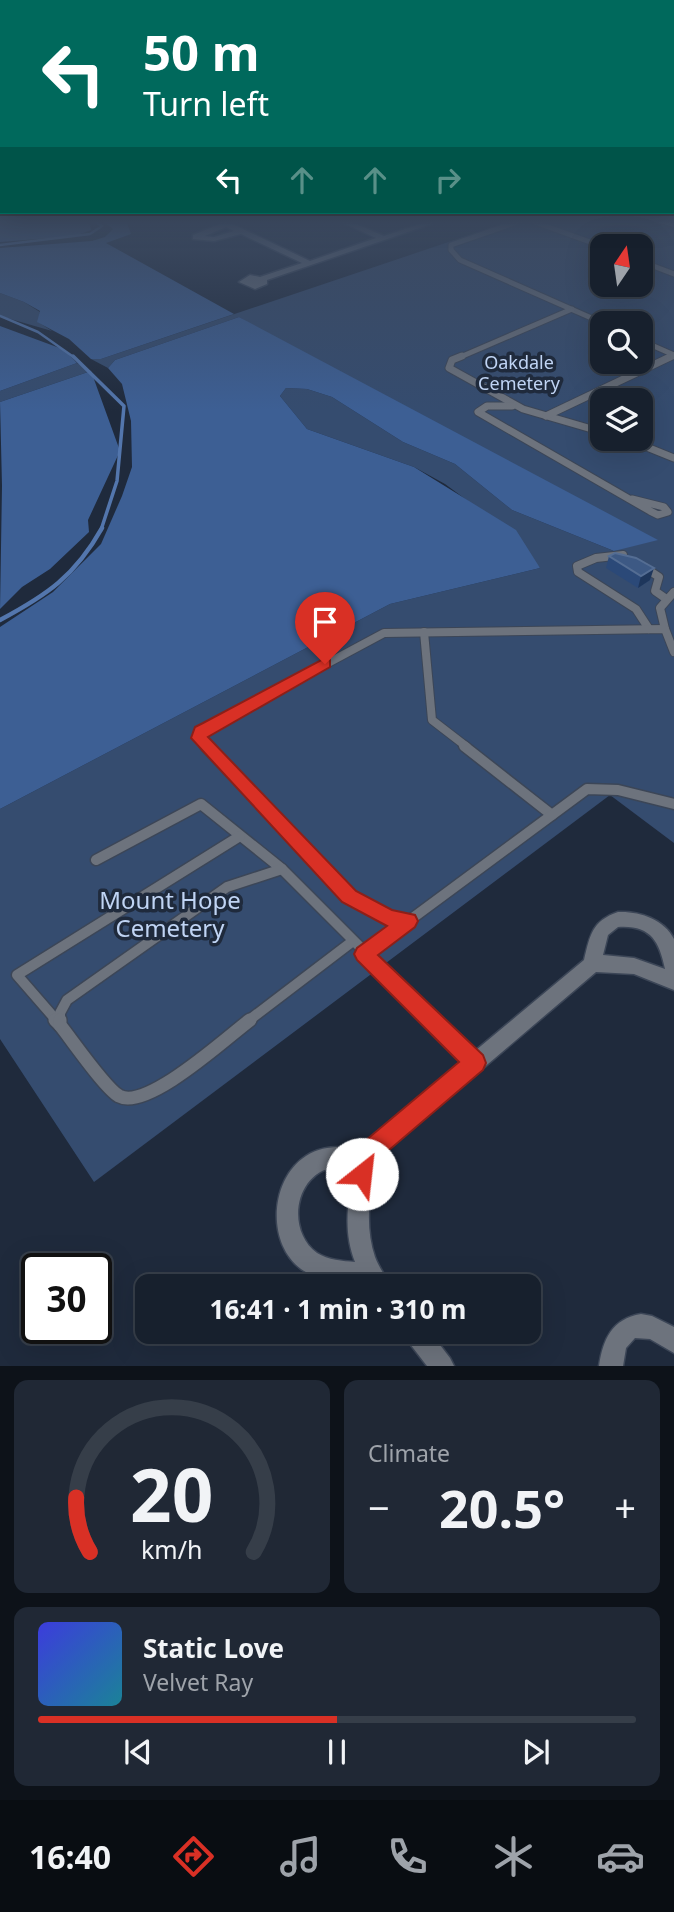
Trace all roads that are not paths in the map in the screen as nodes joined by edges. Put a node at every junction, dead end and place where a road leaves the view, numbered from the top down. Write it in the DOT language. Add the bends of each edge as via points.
graph roads {
  1 [pos="514,284"];
  2 [pos="572,309"];
  3 [pos="590,317"];
  4 [pos="653,346"];
  5 [pos="674,355"];
  6 [pos="517,406"];
  7 [pos="547,416"];
  8 [pos="590,429"];
  9 [pos="653,450"];
  10 [pos="674,458"];
  11 [pos="632,499"];
  12 [pos="674,592"];
  13 [pos="665,598"];
  14 [pos="649,629"];
  15 [pos="665,629"];
  16 [pos="424,632"];
  17 [pos="674,652"];
  18 [pos="674,804"];
  19 [pos="552,815"];
  20 [pos="240,835"];
  21 [pos="96,860"];
  22 [pos="282,869"];
  23 [pos="408,921"];
  24 [pos="353,941"];
  25 [pos="364,954"];
  26 [pos="592,964"];
  27 [pos="674,969"];
  28 [pos="674,982"];
  29 [pos="60,1025"];
  30 [pos="475,1063"];
  31 [pos="368,1159"];
  32 [pos="347,1274"];
  33 [pos="373,1274"];
  34 [pos="674,1341"];
  35 [pos="425,1344"];
  36 [pos="442,1366"];
  37 [pos="611,1366"];
  1 -- 2 [label="lane"];
  2 -- 3 [label="lane"];
  2 -- 6 [label="lane" via="449,363 453,372"];
  4 -- 5 [label="lane"];
  5 -- 7 [label="lane"];
  6 -- 7 [label="lane"];
  6 -- 11 [label="lane" via="486,406 478,412"];
  7 -- 8 [label="lane"];
  9 -- 10 [label="lane"];
  12 -- 13 [label="lane"];
  13 -- 14 [label="lane" via="654,591 659,577 623,555 578,566 578,572 636,609"];
  13 -- 15 [label="lane" via="659,611"];
  14 -- 15 [label="lane"];
  14 -- 16 [label="lane"];
  15 -- 17 [label="lane"];
  16 -- 19 [label="lane" via="432,720"];
  16 -- 23 [label="lane" via="384,633 372,638 208,727 199,738 349,896 388,918"];
  18 -- 19 [label="lane" via="598,787 587,789"];
  19 -- 23 [label="lane"];
  20 -- 21 [label="lane" via="201,804"];
  20 -- 22 [label="lane"];
  20 -- 29 [label="lane" via="17,975"];
  22 -- 24 [label="lane"];
  22 -- 29 [label="lane" via="227,887 83,987 66,1000"];
  23 -- 25 [label="lane"];
  24 -- 25 [label="lane"];
  24 -- 29 [label="lane" via="142,1098 128,1100 117,1095"];
  25 -- 30 [label="lane"];
  26 -- 27 [label="street" via="601,932 607,924 623,919 639,921 663,937"];
  26 -- 28 [label="street" via="617,961 643,966"];
  26 -- 30 [label="street"];
  30 -- 31 [label="street" via="374,1148"];
  31 -- 32 [label="street" via="329,1157 309,1167 294,1184 287,1207 286,1227 294,1246 307,1260"];
  31 -- 33 [label="street" via="362,1174 359,1237"];
  34 -- 37 [label="street" via="645,1325 630,1327 612,1349"];
  35 -- 36 [label="street"];
}
